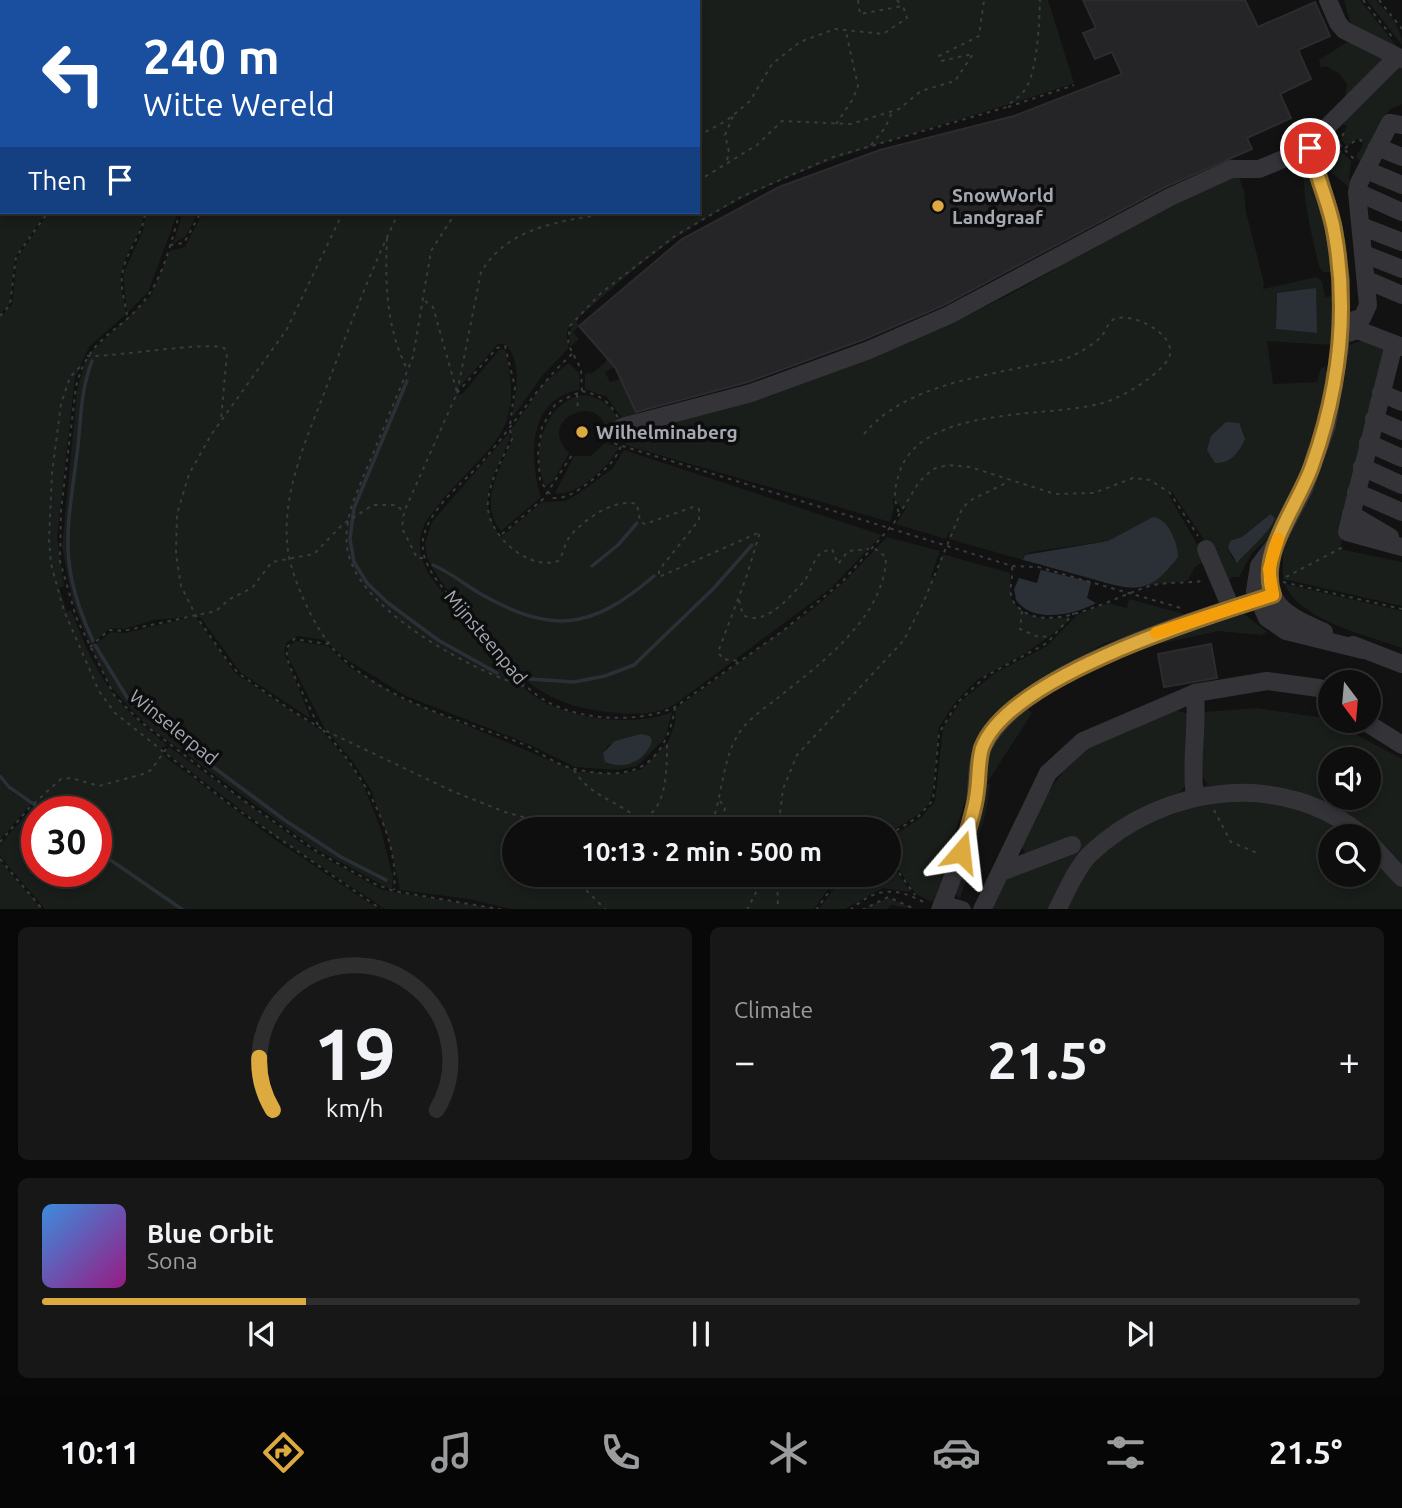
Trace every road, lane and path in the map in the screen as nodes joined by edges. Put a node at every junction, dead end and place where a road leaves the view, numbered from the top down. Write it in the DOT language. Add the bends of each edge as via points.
graph roads {
  1 [pos="858,0"];
  2 [pos="897,0"];
  3 [pos="984,0"];
  4 [pos="1040,0"];
  5 [pos="1328,0"];
  6 [pos="1363,0"];
  7 [pos="1379,0"];
  8 [pos="903,6"];
  9 [pos="1402,29"];
  10 [pos="846,31"];
  11 [pos="1398,52"];
  12 [pos="1074,85"];
  13 [pos="1007,107"];
  14 [pos="892,111"];
  15 [pos="734,115"];
  16 [pos="835,125"];
  17 [pos="1402,125"];
  18 [pos="1346,127"];
  19 [pos="700,135"];
  20 [pos="1338,142"];
  21 [pos="870,146"];
  22 [pos="1369,147"];
  23 [pos="1310,148"];
  24 [pos="1345,150"];
  25 [pos="1402,157"];
  26 [pos="725,162"];
  27 [pos="1358,165"];
  28 [pos="700,180"];
  29 [pos="1402,185"];
  30 [pos="1357,192"];
  31 [pos="1402,212"];
  32 [pos="47,214"];
  33 [pos="145,214"];
  34 [pos="179,214"];
  35 [pos="200,214"];
  36 [pos="342,214"];
  37 [pos="398,214"];
  38 [pos="455,214"];
  39 [pos="605,214"];
  40 [pos="1361,226"];
  41 [pos="387,237"];
  42 [pos="1402,243"];
  43 [pos="169,245"];
  44 [pos="1364,254"];
  45 [pos="1402,269"];
  46 [pos="1367,280"];
  47 [pos="1402,295"];
  48 [pos="424,301"];
  49 [pos="0,316"];
  50 [pos="127,316"];
  51 [pos="1342,329"];
  52 [pos="1398,345"];
  53 [pos="572,354"];
  54 [pos="86,356"];
  55 [pos="81,366"];
  56 [pos="407,370"];
  57 [pos="1395,372"];
  58 [pos="582,391"];
  59 [pos="457,393"];
  60 [pos="577,393"];
  61 [pos="1381,393"];
  62 [pos="1402,402"];
  63 [pos="578,411"];
  64 [pos="1374,419"];
  65 [pos="221,421"];
  66 [pos="622,427"];
  67 [pos="509,429"];
  68 [pos="1402,431"];
  69 [pos="864,434"];
  70 [pos="606,441"];
  71 [pos="1368,443"];
  72 [pos="622,446"];
  73 [pos="572,455"];
  74 [pos="1402,458"];
  75 [pos="1362,467"];
  76 [pos="1011,481"];
  77 [pos="1402,485"];
  78 [pos="549,492"];
  79 [pos="1356,492"];
  80 [pos="404,512"];
  81 [pos="1402,512"];
  82 [pos="900,515"];
  83 [pos="348,520"];
  84 [pos="889,529"];
  85 [pos="502,534"];
  86 [pos="945,546"];
  87 [pos="1402,546"];
  88 [pos="872,548"];
  89 [pos="1343,548"];
  90 [pos="1206,549"];
  91 [pos="289,556"];
  92 [pos="424,558"];
  93 [pos="1012,566"];
  94 [pos="1222,580"];
  95 [pos="1129,594"];
  96 [pos="1265,598"];
  97 [pos="738,599"];
  98 [pos="1231,608"];
  99 [pos="1402,608"];
  100 [pos="1183,609"];
  101 [pos="1022,610"];
  102 [pos="1074,614"];
  103 [pos="196,616"];
  104 [pos="1053,637"];
  105 [pos="329,644"];
  106 [pos="89,648"];
  107 [pos="740,661"];
  108 [pos="1402,664"];
  109 [pos="528,688"];
  110 [pos="1318,688"];
  111 [pos="1195,692"];
  112 [pos="675,707"];
  113 [pos="318,726"];
  114 [pos="322,729"];
  115 [pos="1381,731"];
  116 [pos="667,740"];
  117 [pos="169,744"];
  118 [pos="1402,744"];
  119 [pos="163,753"];
  120 [pos="573,769"];
  121 [pos="1201,796"];
  122 [pos="719,800"];
  123 [pos="522,817"];
  124 [pos="640,817"];
  125 [pos="645,817"];
  126 [pos="713,817"];
  127 [pos="723,817"];
  128 [pos="780,817"];
  129 [pos="1349,824"];
  130 [pos="901,828"];
  131 [pos="0,842"];
  132 [pos="1072,845"];
  133 [pos="1257,853"];
  134 [pos="1381,855"];
  135 [pos="0,859"];
  136 [pos="1002,872"];
  137 [pos="901,876"];
  138 [pos="1402,878"];
  139 [pos="583,887"];
  140 [pos="759,887"];
  141 [pos="777,887"];
  142 [pos="832,887"];
  143 [pos="394,891"];
  144 [pos="917,898"];
  145 [pos="938,906"];
  146 [pos="43,909"];
  147 [pos="382,909"];
  148 [pos="504,909"];
  149 [pos="606,909"];
  150 [pos="747,909"];
  151 [pos="778,909"];
  152 [pos="816,909"];
  153 [pos="850,909"];
  154 [pos="862,909"];
  155 [pos="917,909"];
  156 [pos="962,909"];
  157 [pos="982,909"];
  158 [pos="1057,909"];
  1 -- 8 [label="path" via="860,14"];
  2 -- 8 [label="path"];
  3 -- 14 [label="path" via="979,36 939,56 948,61 972,54 958,79 921,91"];
  4 -- 13 [label="path" via="1030,80"];
  5 -- 11 [label="street" via="1345,30"];
  6 -- 11 [label="path"];
  7 -- 9 [label="path"];
  8 -- 10 [label="path" via="907,18 883,34"];
  10 -- 15 [label="path" via="826,32 787,50 772,64 750,101"];
  10 -- 16 [label="path" via="858,86"];
  11 -- 23 [label="street"];
  12 -- 13 [label="path"];
  13 -- 21 [label="path"];
  14 -- 16 [label="path"];
  14 -- 21 [label="path"];
  15 -- 19 [label="path"];
  15 -- 26 [label="path" via="725,135 729,152"];
  16 -- 26 [label="path" via="782,121 757,145"];
  17 -- 22 [label="street" via="1390,123"];
  18 -- 20 [label="path"];
  20 -- 24 [label="path"];
  20 -- 24 [label="path" via="1333,157"];
  21 -- 53 [label="path" via="741,197 675,236 601,293 575,320 568,333"];
  22 -- 24 [label="path" via="1356,140"];
  22 -- 25 [label="street"];
  22 -- 27 [label="street"];
  23 -- 51 [label="street" via="1334,229"];
  23 -- 66 [label="street" via="1259,169 1231,169 1195,185 949,315 869,350 751,393"];
  24 -- 27 [label="path"];
  26 -- 28 [label="path"];
  27 -- 29 [label="street"];
  27 -- 30 [label="street"];
  30 -- 31 [label="street"];
  30 -- 40 [label="street"];
  32 -- 49 [label="path" via="16,257 10,305"];
  33 -- 50 [label="path" via="143,229 122,271"];
  34 -- 43 [label="path, Winselerpad"];
  35 -- 43 [label="path" via="184,243"];
  36 -- 65 [label="path" via="287,329"];
  37 -- 41 [label="path"];
  38 -- 48 [label="path" via="431,251"];
  39 -- 59 [label="path" via="539,226 491,257 481,272 474,299"];
  40 -- 42 [label="street"];
  40 -- 44 [label="street"];
  41 -- 56 [label="path" via="388,310"];
  41 -- 91 [label="path" via="295,474 286,518"];
  43 -- 50 [label="path, Winselerpad" via="150,292"];
  44 -- 45 [label="street"];
  44 -- 46 [label="street"];
  46 -- 47 [label="street"];
  46 -- 51 [label="street" via="1366,314"];
  48 -- 56 [label="path"];
  48 -- 59 [label="path" via="433,307"];
  50 -- 54 [label="path, Winselerpad"];
  51 -- 52 [label="street"];
  51 -- 96 [label="street" via="1327,425 1304,489 1259,566 1255,591"];
  52 -- 57 [label="street"];
  53 -- 58 [label="path" via="582,369"];
  53 -- 67 [label="path" via="541,383"];
  54 -- 55 [label="path, Winselerpad"];
  54 -- 65 [label="path" via="224,348 228,353"];
  55 -- 106 [label="path, Winselerpad" via="59,541 69,598"];
  55 -- 119 [label="path" via="70,377 61,404 51,487 51,564 68,620 99,691 115,713"];
  56 -- 83 [label="path"];
  57 -- 61 [label="street"];
  58 -- 60 [label="path"];
  58 -- 66 [label="path" via="607,402"];
  59 -- 67 [label="path" via="498,348 506,347 515,393"];
  59 -- 80 [label="path"];
  60 -- 63 [label="path"];
  60 -- 78 [label="path" via="552,407 542,427 540,481"];
  61 -- 62 [label="street"];
  61 -- 64 [label="street"];
  64 -- 68 [label="street"];
  64 -- 71 [label="street"];
  65 -- 103 [label="path" via="189,474 177,514 177,570"];
  66 -- 72 [label="path"];
  67 -- 85 [label="path" via="512,439 488,499 493,524"];
  67 -- 92 [label="path" via="432,519 424,537"];
  69 -- 82 [label="path" via="889,411 945,386 1070,357 1101,337 1119,317 1142,323 1168,342 1169,358 1155,373 1103,403 983,418 923,443 909,453 901,469 894,501"];
  70 -- 72 [label="path"];
  71 -- 74 [label="street"];
  71 -- 75 [label="street"];
  72 -- 78 [label="path" via="606,470 575,492 556,498"];
  72 -- 84 [label="path"];
  73 -- 78 [label="path"];
  75 -- 77 [label="street"];
  75 -- 79 [label="street"];
  76 -- 82 [label="path, Mijnsteenpad" via="970,467 941,467 925,473"];
  76 -- 86 [label="path" via="969,501"];
  76 -- 90 [label="path" via="1046,493 1076,494 1106,490 1133,478 1150,480 1170,494"];
  78 -- 85 [label="path"];
  79 -- 81 [label="street"];
  79 -- 87 [label="street" via="1347,532"];
  80 -- 83 [label="path" via="396,505 376,505"];
  80 -- 92 [label="path, Mijnsteenpad" via="405,536 417,558"];
  82 -- 84 [label="path, Mijnsteenpad"];
  83 -- 91 [label="path" via="314,554"];
  83 -- 109 [label="path" via="346,544 351,561 373,596 440,647 484,673"];
  84 -- 86 [label="path"];
  84 -- 88 [label="path, Mijnsteenpad"];
  85 -- 97 [label="path" via="521,556 548,564 561,558 572,534 608,507 636,503 645,524 697,508 699,520 657,575 758,531 761,536"];
  86 -- 93 [label="path"];
  86 -- 128 [label="path" via="904,640 797,755 783,789"];
  88 -- 97 [label="path" via="848,551 838,564 831,548 818,555 804,580 761,618 743,615"];
  88 -- 107 [label="path, Mijnsteenpad" via="819,602"];
  88 -- 122 [label="path" via="886,557 886,570 870,606 835,649 739,732"];
  89 -- 99 [label="path" via="1279,581"];
  90 -- 94 [label="street"];
  91 -- 103 [label="path" via="272,562 247,592 216,611"];
  91 -- 105 [label="path" via="300,590"];
  92 -- 109 [label="path, Mijnsteenpad" via="480,635"];
  93 -- 95 [label="path" via="1038,567"];
  93 -- 101 [label="path" via="1011,596"];
  94 -- 95 [label="path" via="1156,585"];
  94 -- 98 [label="street"];
  95 -- 100 [label="path"];
  95 -- 102 [label="path"];
  96 -- 98 [label="street"];
  96 -- 108 [label="street" via="1267,618 1286,632"];
  97 -- 107 [label="path" via="719,652 723,659"];
  98 -- 145 [label="street" via="1120,647 1004,718 983,747 971,820"];
  101 -- 102 [label="path" via="1046,617"];
  101 -- 104 [label="path" via="1020,629"];
  102 -- 104 [label="path"];
  103 -- 106 [label="path" via="109,630"];
  103 -- 113 [label="path" via="238,673"];
  104 -- 130 [label="path" via="986,676 958,702 939,733 933,800"];
  105 -- 113 [label="path" via="299,638 290,641 286,649"];
  105 -- 120 [label="path" via="345,661 394,692"];
  106 -- 117 [label="path, Winselerpad" via="114,695"];
  107 -- 112 [label="path, Mijnsteenpad"];
  109 -- 112 [label="path, Mijnsteenpad" via="551,702 600,715 647,716"];
  110 -- 111 [label="street" via="1267,681"];
  111 -- 121 [label="street" via="1192,771"];
  111 -- 136 [label="street" via="1083,741 1048,773"];
  112 -- 116 [label="path"];
  113 -- 114 [label="path"];
  114 -- 123 [label="path" via="452,791"];
  114 -- 143 [label="path" via="358,772 378,813 392,862"];
  115 -- 118 [label="street"];
  116 -- 120 [label="path" via="634,770"];
  116 -- 125 [label="path" via="667,766 658,806"];
  117 -- 119 [label="path"];
  117 -- 143 [label="path, Winselerpad" via="319,853"];
  119 -- 131 [label="path" via="148,772 106,785 61,779"];
  119 -- 147 [label="path"];
  120 -- 124 [label="path" via="589,790"];
  121 -- 129 [label="street" via="1256,793 1303,800"];
  121 -- 133 [label="path" via="1231,842"];
  121 -- 158 [label="street" via="1133,821 1088,856"];
  122 -- 126 [label="path"];
  122 -- 127 [label="path" via="725,808"];
  132 -- 136 [label="street"];
  134 -- 138 [label="street"];
  135 -- 146 [label="path"];
  136 -- 157 [label="street"];
  137 -- 144 [label="path"];
  139 -- 149 [label="path"];
  140 -- 150 [label="path"];
  141 -- 151 [label="path"];
  142 -- 152 [label="path"];
  143 -- 148 [label="path, Winselerpad"];
  144 -- 145 [label="path"];
  144 -- 153 [label="path" via="880,890"];
  145 -- 156 [label="street"];
  154 -- 155 [label="path" via="888,897"];
}
